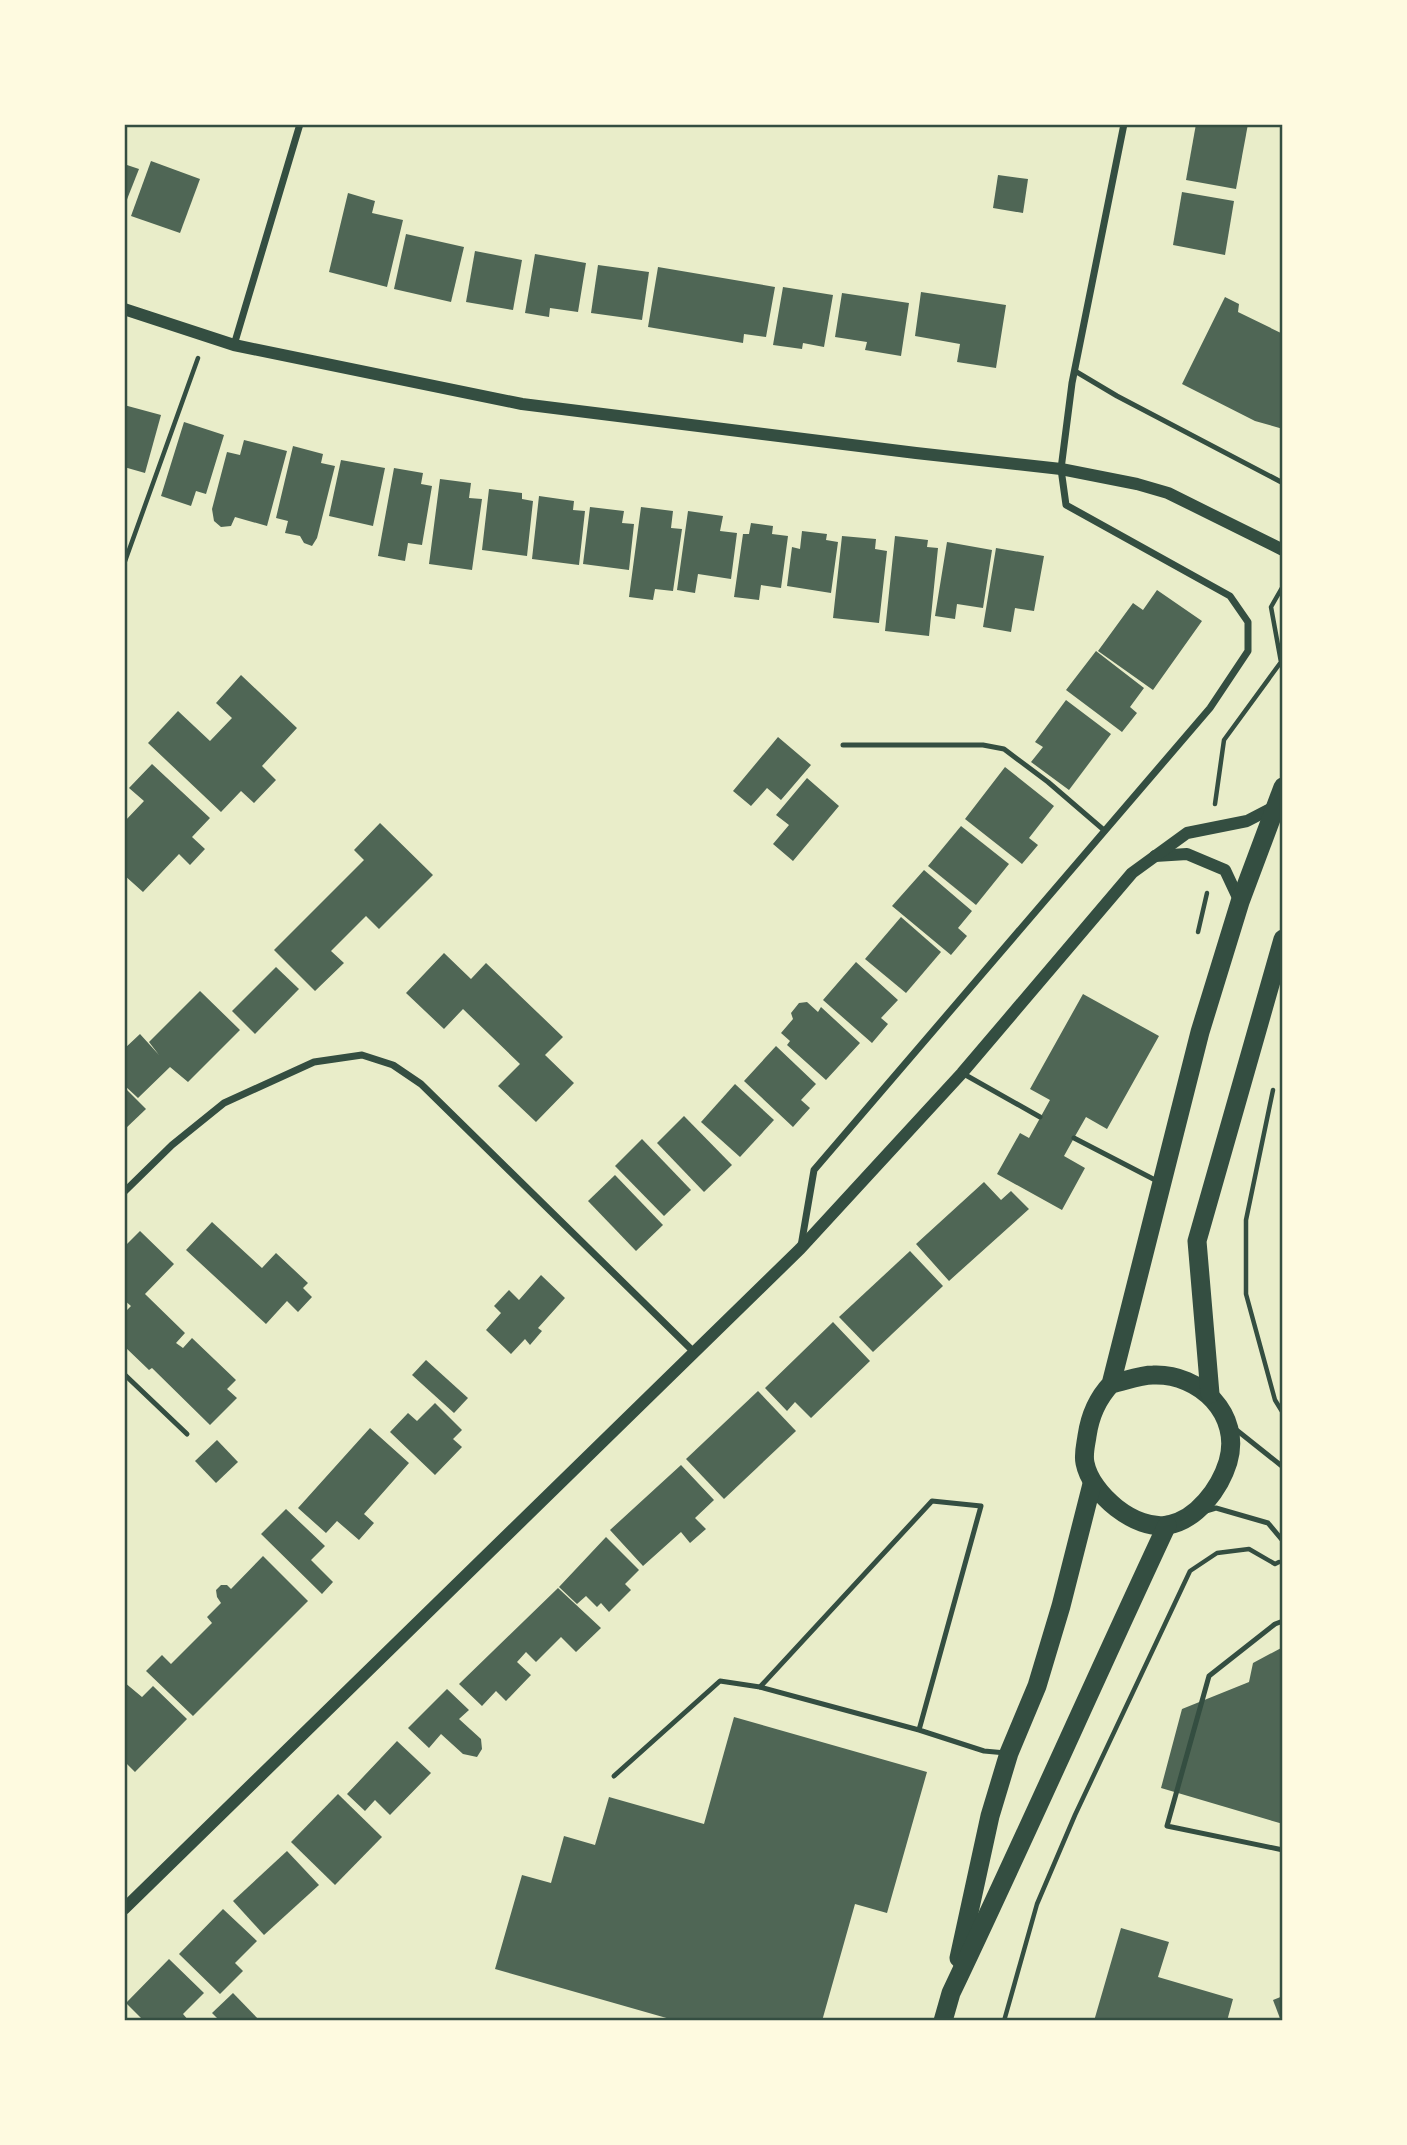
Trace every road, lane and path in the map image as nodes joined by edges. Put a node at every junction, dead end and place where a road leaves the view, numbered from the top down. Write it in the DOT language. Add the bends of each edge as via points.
graph roads {
  1 [pos="300,124"];
  2 [pos="1124,124"];
  3 [pos="124,309"];
  4 [pos="206,337"];
  5 [pos="234,345"];
  6 [pos="1075,371"];
  7 [pos="1062,469"];
  8 [pos="1283,483"];
  9 [pos="1283,550"];
  10 [pos="124,565"];
  11 [pos="843,745"];
  12 [pos="1283,788"];
  13 [pos="1274,807"];
  14 [pos="1105,831"];
  15 [pos="1154,856"];
  16 [pos="1240,902"];
  17 [pos="1283,939"];
  18 [pos="962,1073"];
  19 [pos="1273,1086"];
  20 [pos="1041,1117"];
  21 [pos="1074,1138"];
  22 [pos="1162,1183"];
  23 [pos="124,1192"];
  24 [pos="800,1249"];
  25 [pos="695,1353"];
  26 [pos="124,1374"];
  27 [pos="1111,1384"];
  28 [pos="1210,1394"];
  29 [pos="1283,1413"];
  30 [pos="1228,1424"];
  31 [pos="187,1434"];
  32 [pos="1283,1466"];
  33 [pos="1092,1484"];
  34 [pos="1190,1516"];
  35 [pos="1167,1525"];
  36 [pos="1283,1541"];
  37 [pos="1283,1559"];
  38 [pos="1283,1621"];
  39 [pos="760,1687"];
  40 [pos="919,1730"];
  41 [pos="1009,1753"];
  42 [pos="614,1776"];
  43 [pos="1283,1850"];
  44 [pos="124,1909"];
  45 [pos="951,1993"];
  46 [pos="943,2021"];
  47 [pos="1004,2021"];
  1 -- 5 [label="street"];
  2 -- 6 [label="street"];
  3 -- 4 [label="street"];
  4 -- 5 [label="street"];
  4 -- 10 [label="path"];
  5 -- 7 [label="street" via="522,404"];
  6 -- 7 [label="street"];
  6 -- 8 [label="lane"];
  7 -- 9 [label="street" via="1168,493"];
  7 -- 14 [label="street" via="1066,505 1230,596 1248,622 1248,651 1210,708"];
  11 -- 14 [label="lane" via="1004,749"];
  12 -- 13 [label="highway"];
  13 -- 15 [label="street" via="1247,821 1186,833"];
  13 -- 16 [label="highway"];
  14 -- 24 [label="street" via="814,1170"];
  15 -- 16 [label="street" via="1187,854 1225,870"];
  15 -- 18 [label="street" via="1132,873"];
  16 -- 22 [label="highway" via="1200,1032"];
  17 -- 28 [label="highway" via="1197,1241"];
  18 -- 20 [label="lane"];
  18 -- 24 [label="street"];
  19 -- 29 [label="path" via="1246,1220 1246,1294 1275,1400"];
  21 -- 22 [label="lane"];
  22 -- 27 [label="highway"];
  23 -- 25 [label="street" via="172,1145 224,1104 314,1062 362,1055 393,1065 421,1084"];
  24 -- 25 [label="street"];
  25 -- 44 [label="street"];
  26 -- 31 [label="lane"];
  27 -- 28 [label="highway" via="1153,1375 1181,1379"];
  27 -- 33 [label="highway" via="1099,1397 1090,1421 1084,1460"];
  28 -- 30 [label="highway"];
  30 -- 32 [label="lane"];
  30 -- 34 [label="highway" via="1231,1451 1223,1477"];
  33 -- 35 [label="highway" via="1116,1509 1142,1522"];
  33 -- 41 [label="highway" via="1037,1686"];
  34 -- 35 [label="highway"];
  34 -- 36 [label="lane" via="1216,1508 1268,1523"];
  35 -- 45 [label="highway"];
  37 -- 47 [label="path" via="1275,1564 1249,1549 1217,1553 1190,1571 1042,1891"];
  38 -- 43 [label="lane" via="1209,1676 1167,1826"];
  39 -- 40 [label="lane"];
  39 -- 40 [label="lane" via="932,1501 981,1506"];
  39 -- 42 [label="lane" via="720,1681"];
  40 -- 41 [label="lane" via="984,1751"];
  41 -- 45 [label="highway" via="990,1816"];
  45 -- 46 [label="highway"];
}
